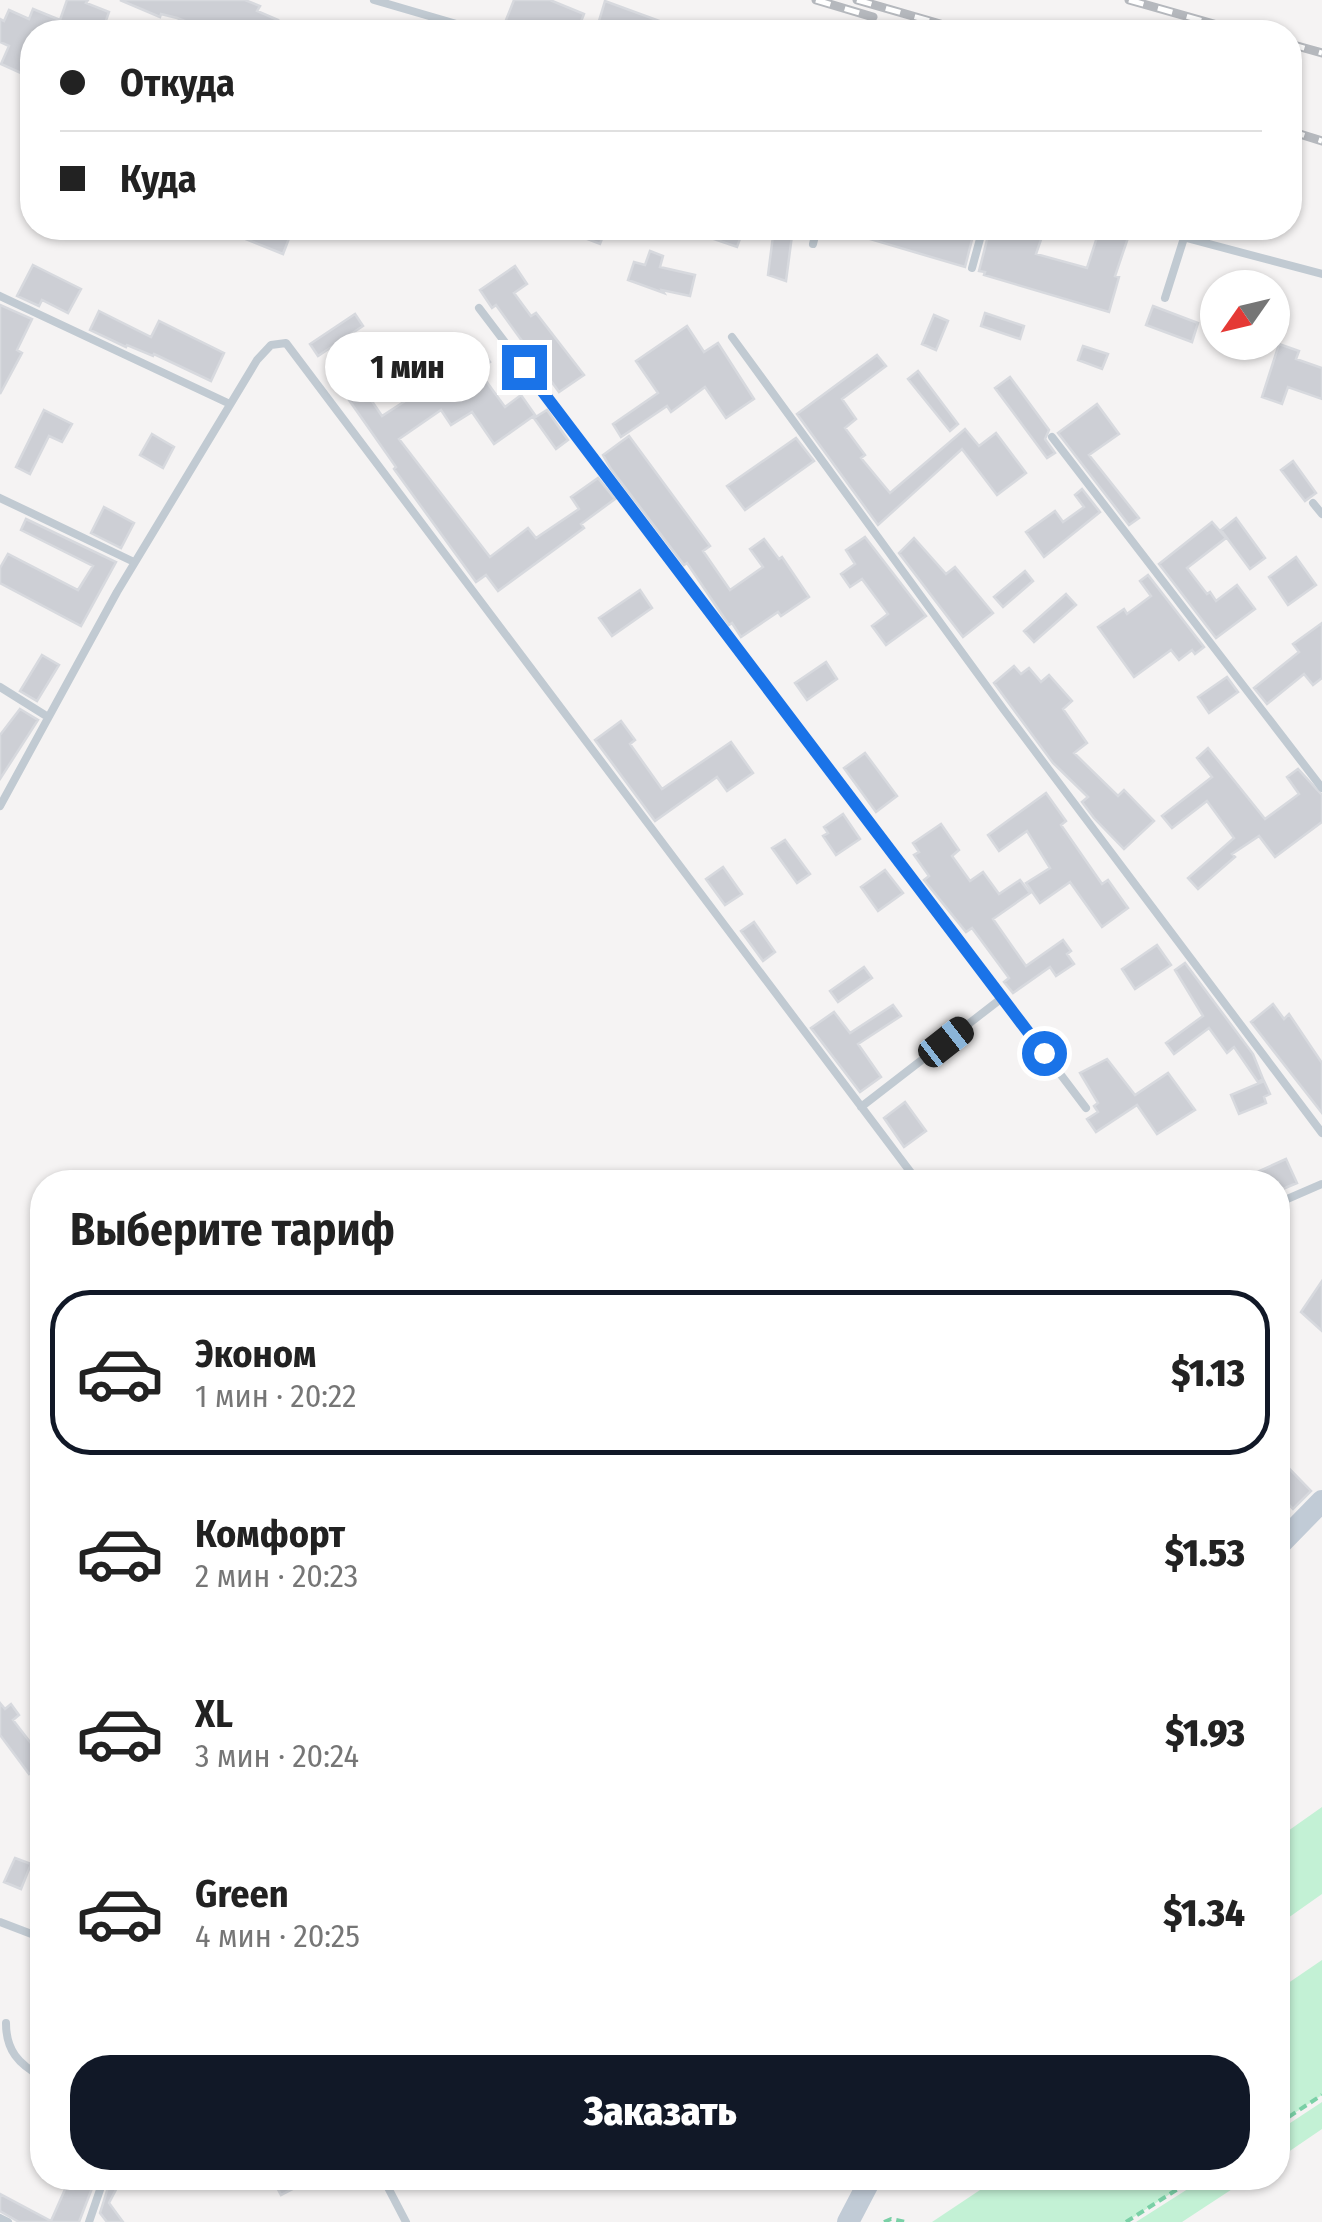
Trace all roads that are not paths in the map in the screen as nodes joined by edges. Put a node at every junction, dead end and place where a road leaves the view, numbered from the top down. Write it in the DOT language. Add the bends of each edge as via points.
graph roads {
  1 [pos="374,0"];
  2 [pos="443,20"];
  3 [pos="814,240"];
  4 [pos="980,240"];
  5 [pos="1183,240"];
  6 [pos="1192,240"];
  7 [pos="813,244"];
  8 [pos="972,268"];
  9 [pos="1322,274"];
  10 [pos="0,296"];
  11 [pos="1166,298"];
  12 [pos="479,308"];
  13 [pos="732,338"];
  14 [pos="230,404"];
  15 [pos="1052,437"];
  16 [pos="0,498"];
  17 [pos="1313,503"];
  18 [pos="1322,514"];
  19 [pos="134,562"];
  20 [pos="0,687"];
  21 [pos="48,717"];
  22 [pos="1322,788"];
  23 [pos="0,806"];
  24 [pos="1002,998"];
  25 [pos="862,1107"];
  26 [pos="1086,1108"];
  27 [pos="1322,1133"];
  28 [pos="909,1170"];
  29 [pos="1322,1184"];
  30 [pos="1290,1197"];
  31 [pos="1322,1502"];
  32 [pos="1290,1534"];
  33 [pos="0,1922"];
  34 [pos="30,1933"];
  35 [pos="6,2023"];
  36 [pos="30,2067"];
  37 [pos="100,2190"];
  38 [pos="389,2190"];
  39 [pos="865,2190"];
  40 [pos="0,2218"];
  41 [pos="8,2222"];
  42 [pos="89,2222"];
  43 [pos="406,2222"];
  44 [pos="848,2222"];
  1 -- 2 [label="lane"];
  3 -- 7 [label="lane"];
  4 -- 8 [label="lane"];
  5 -- 11 [label="lane"];
  6 -- 9 [label="lane"];
  10 -- 14 [label="lane"];
  12 -- 24 [label="lane"];
  13 -- 27 [label="lane"];
  14 -- 19 [label="lane"];
  14 -- 25 [label="lane" via="271,344 286,342"];
  15 -- 22 [label="lane"];
  16 -- 19 [label="lane"];
  17 -- 18 [label="lane"];
  19 -- 21 [label="lane"];
  20 -- 21 [label="lane"];
  21 -- 23 [label="lane"];
  24 -- 25 [label="lane"];
  24 -- 26 [label="lane"];
  25 -- 28 [label="lane"];
  29 -- 30 [label="lane"];
  31 -- 32 [label="street"];
  33 -- 34 [label="lane"];
  35 -- 36 [label="lane" via="11,2052"];
  37 -- 42 [label="lane"];
  38 -- 43 [label="lane"];
  39 -- 44 [label="street"];
  40 -- 41 [label="lane"];
}
